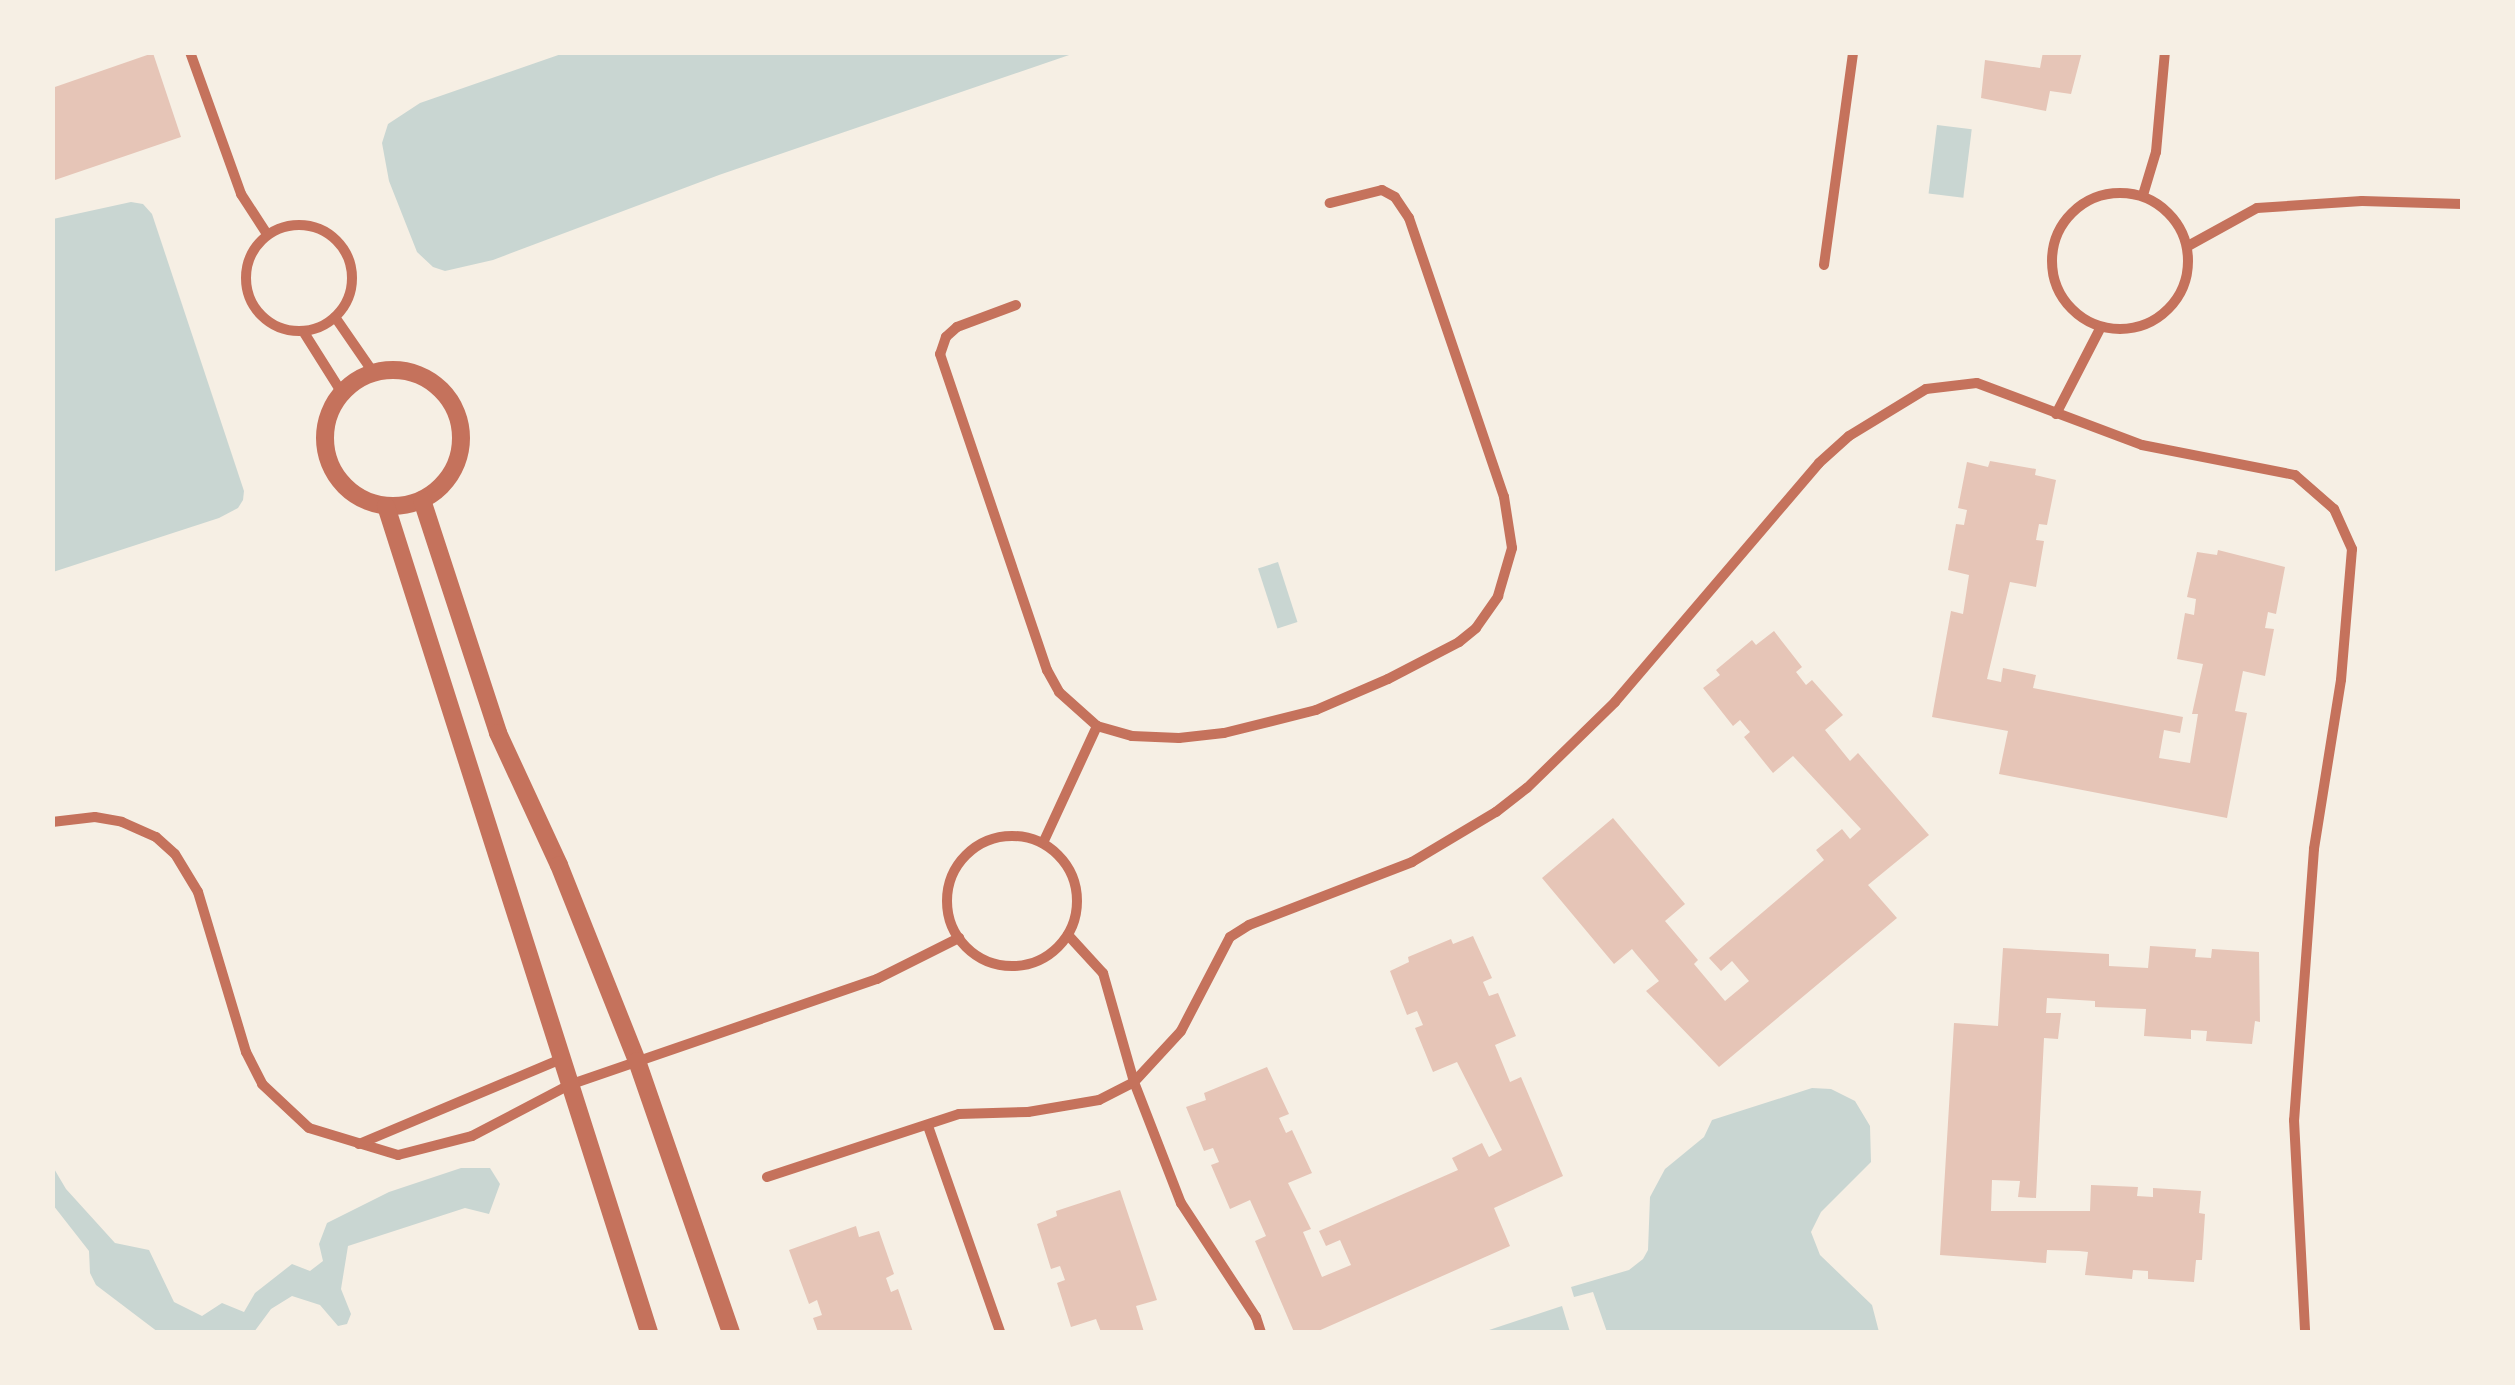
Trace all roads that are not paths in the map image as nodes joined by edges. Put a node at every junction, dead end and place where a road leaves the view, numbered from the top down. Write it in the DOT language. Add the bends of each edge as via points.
graph roads {
  1 [pos="190,52"];
  2 [pos="1854,52"];
  3 [pos="2165,52"];
  4 [pos="2143,195"];
  5 [pos="1330,203"];
  6 [pos="2462,204"];
  7 [pos="267,234"];
  8 [pos="2188,246"];
  9 [pos="1824,265"];
  10 [pos="1016,305"];
  11 [pos="335,317"];
  12 [pos="2101,327"];
  13 [pos="303,332"];
  14 [pos="373,372"];
  15 [pos="342,393"];
  16 [pos="2056,414"];
  17 [pos="422,500"];
  18 [pos="386,506"];
  19 [pos="1097,726"];
  20 [pos="52,822"];
  21 [pos="1043,843"];
  22 [pos="1068,935"];
  23 [pos="959,938"];
  24 [pos="561,1059"];
  25 [pos="637,1061"];
  26 [pos="1134,1082"];
  27 [pos="569,1085"];
  28 [pos="928,1126"];
  29 [pos="358,1145"];
  30 [pos="767,1178"];
  31 [pos="649,1332"];
  32 [pos="731,1332"];
  33 [pos="1000,1332"];
  34 [pos="1261,1332"];
  35 [pos="2305,1332"];
  1 -- 7 [label="street" via="241,194"];
  2 -- 9 [label="street"];
  3 -- 4 [label="street" via="2156,152"];
  4 -- 8 [label="street" via="2164,206"];
  4 -- 12 [label="street" via="2110,193 2079,206 2054,242 2056,285 2082,318"];
  5 -- 19 [label="street" via="1382,190 1396,197 1409,218 1511,519 1504,586 1459,642 1331,705 1179,738"];
  6 -- 8 [label="street" via="2257,208"];
  7 -- 11 [label="street" via="301,224 319,228 346,251 352,286"];
  7 -- 13 [label="street" via="247,262 248,297 270,324"];
  8 -- 12 [label="street" via="2185,281 2168,311 2125,330"];
  10 -- 19 [label="street" via="957,327 946,337 942,369 1046,670 1059,692"];
  11 -- 13 [label="street"];
  11 -- 14 [label="street"];
  12 -- 16 [label="street"];
  13 -- 15 [label="street"];
  14 -- 15 [label="street"];
  14 -- 17 [label="street" via="418,374 452,402 461,447 441,487"];
  15 -- 18 [label="street" via="325,432 327,453 348,489"];
  16 -- 26 [label="street" via="1977,383 1953,383 1926,389 1849,436 1615,702 1527,788 1427,854 1239,930 1181,1030"];
  16 -- 35 [label="street" via="2142,445 2295,475 2334,509 2352,549 2341,680 2314,849 2294,1120"];
  17 -- 18 [label="street"];
  17 -- 25 [label="street" via="498,733"];
  18 -- 24 [label="street"];
  19 -- 21 [label="street"];
  20 -- 29 [label="street" via="122,822 175,854 198,892 246,1052 262,1084 309,1128"];
  21 -- 22 [label="street" via="1066,864 1077,898"];
  21 -- 23 [label="street" via="1001,836 964,857 947,897"];
  22 -- 23 [label="street" via="1035,962 1014,966 992,963"];
  22 -- 26 [label="street" via="1103,973"];
  23 -- 25 [label="street" via="877,980"];
  24 -- 27 [label="street"];
  24 -- 29 [label="street"];
  25 -- 27 [label="street"];
  25 -- 32 [label="street"];
  26 -- 28 [label="street" via="1099,1100 960,1114"];
  26 -- 34 [label="street" via="1181,1204"];
  27 -- 29 [label="street" via="518,1116 448,1144 398,1154"];
  27 -- 31 [label="street"];
  28 -- 30 [label="street"];
  28 -- 33 [label="street"];
}
